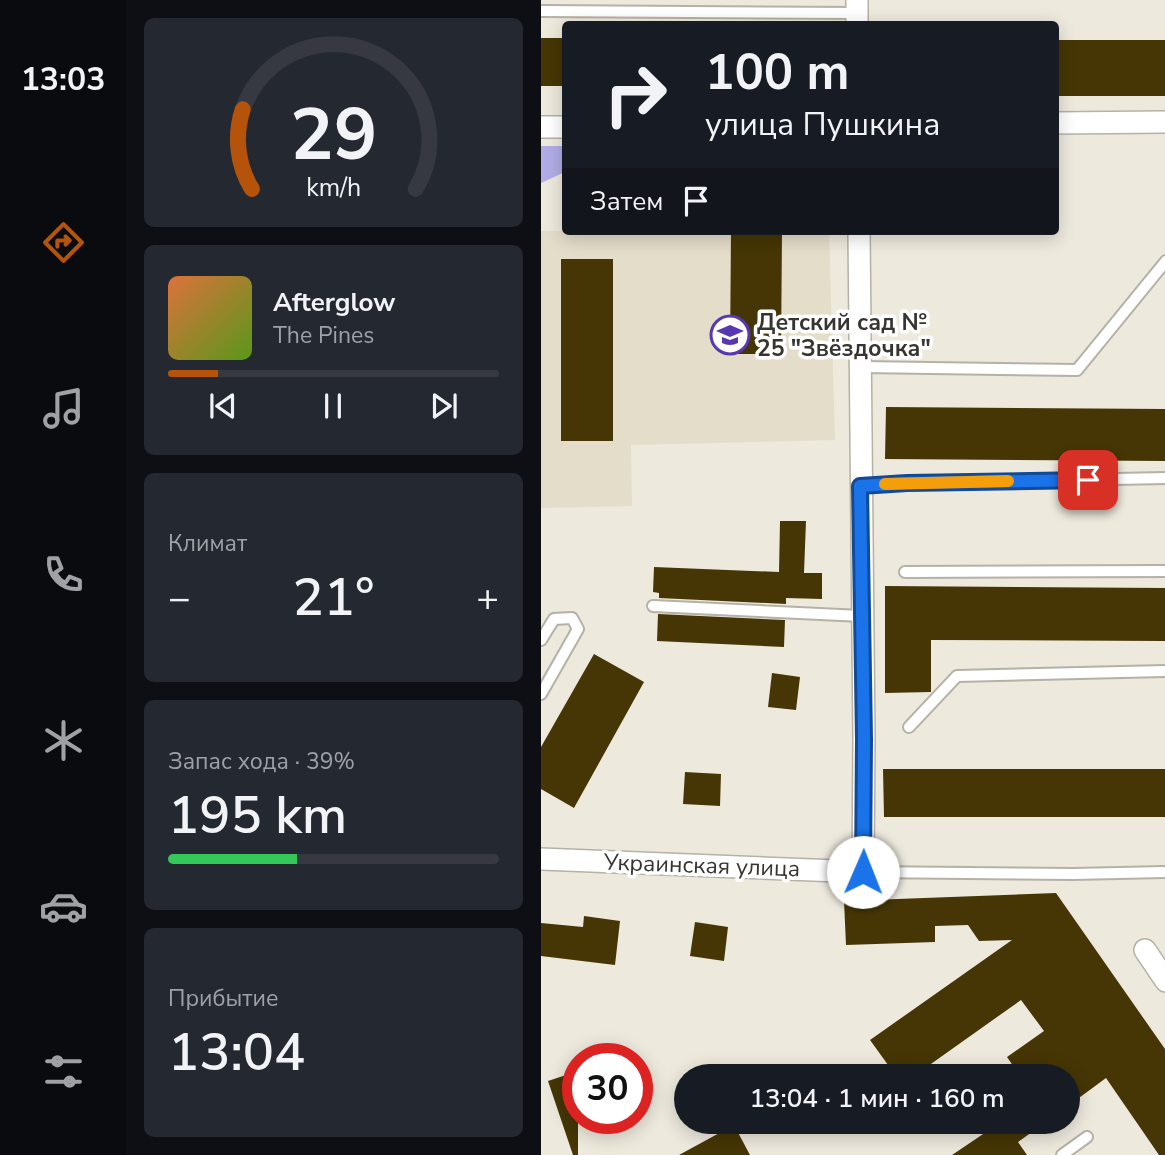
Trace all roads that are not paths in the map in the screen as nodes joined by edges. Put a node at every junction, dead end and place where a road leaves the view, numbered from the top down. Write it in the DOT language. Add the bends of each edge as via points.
graph roads {
  1 [pos="541,11"];
  2 [pos="857,13"];
  3 [pos="1165,122"];
  4 [pos="1059,123"];
  5 [pos="541,127"];
  6 [pos="562,127"];
  7 [pos="859,235"];
  8 [pos="1165,261"];
  9 [pos="860,367"];
  10 [pos="1165,478"];
  11 [pos="860,486"];
  12 [pos="1165,571"];
  13 [pos="905,572"];
  14 [pos="653,606"];
  15 [pos="862,616"];
  16 [pos="541,640"];
  17 [pos="1165,671"];
  18 [pos="541,694"];
  19 [pos="909,727"];
  20 [pos="541,859"];
  21 [pos="863,872"];
  22 [pos="1165,872"];
  23 [pos="1145,950"];
  24 [pos="1165,981"];
  25 [pos="1087,1137"];
  26 [pos="1062,1155"];
  1 -- 2 [label="lane"];
  3 -- 4 [label="street"];
  5 -- 6 [label="street"];
  7 -- 9 [label="street"];
  8 -- 9 [label="lane" via="1077,370"];
  9 -- 11 [label="street"];
  10 -- 11 [label="lane"];
  11 -- 15 [label="street"];
  12 -- 13 [label="lane"];
  14 -- 15 [label="lane"];
  15 -- 21 [label="street"];
  16 -- 18 [label="lane" via="554,619 572,618 578,629"];
  17 -- 19 [label="lane" via="957,676"];
  20 -- 21 [label="street, Украинская улица"];
  21 -- 22 [label="lane"];
  23 -- 24 [label="street"];
  25 -- 26 [label="lane"];
}
